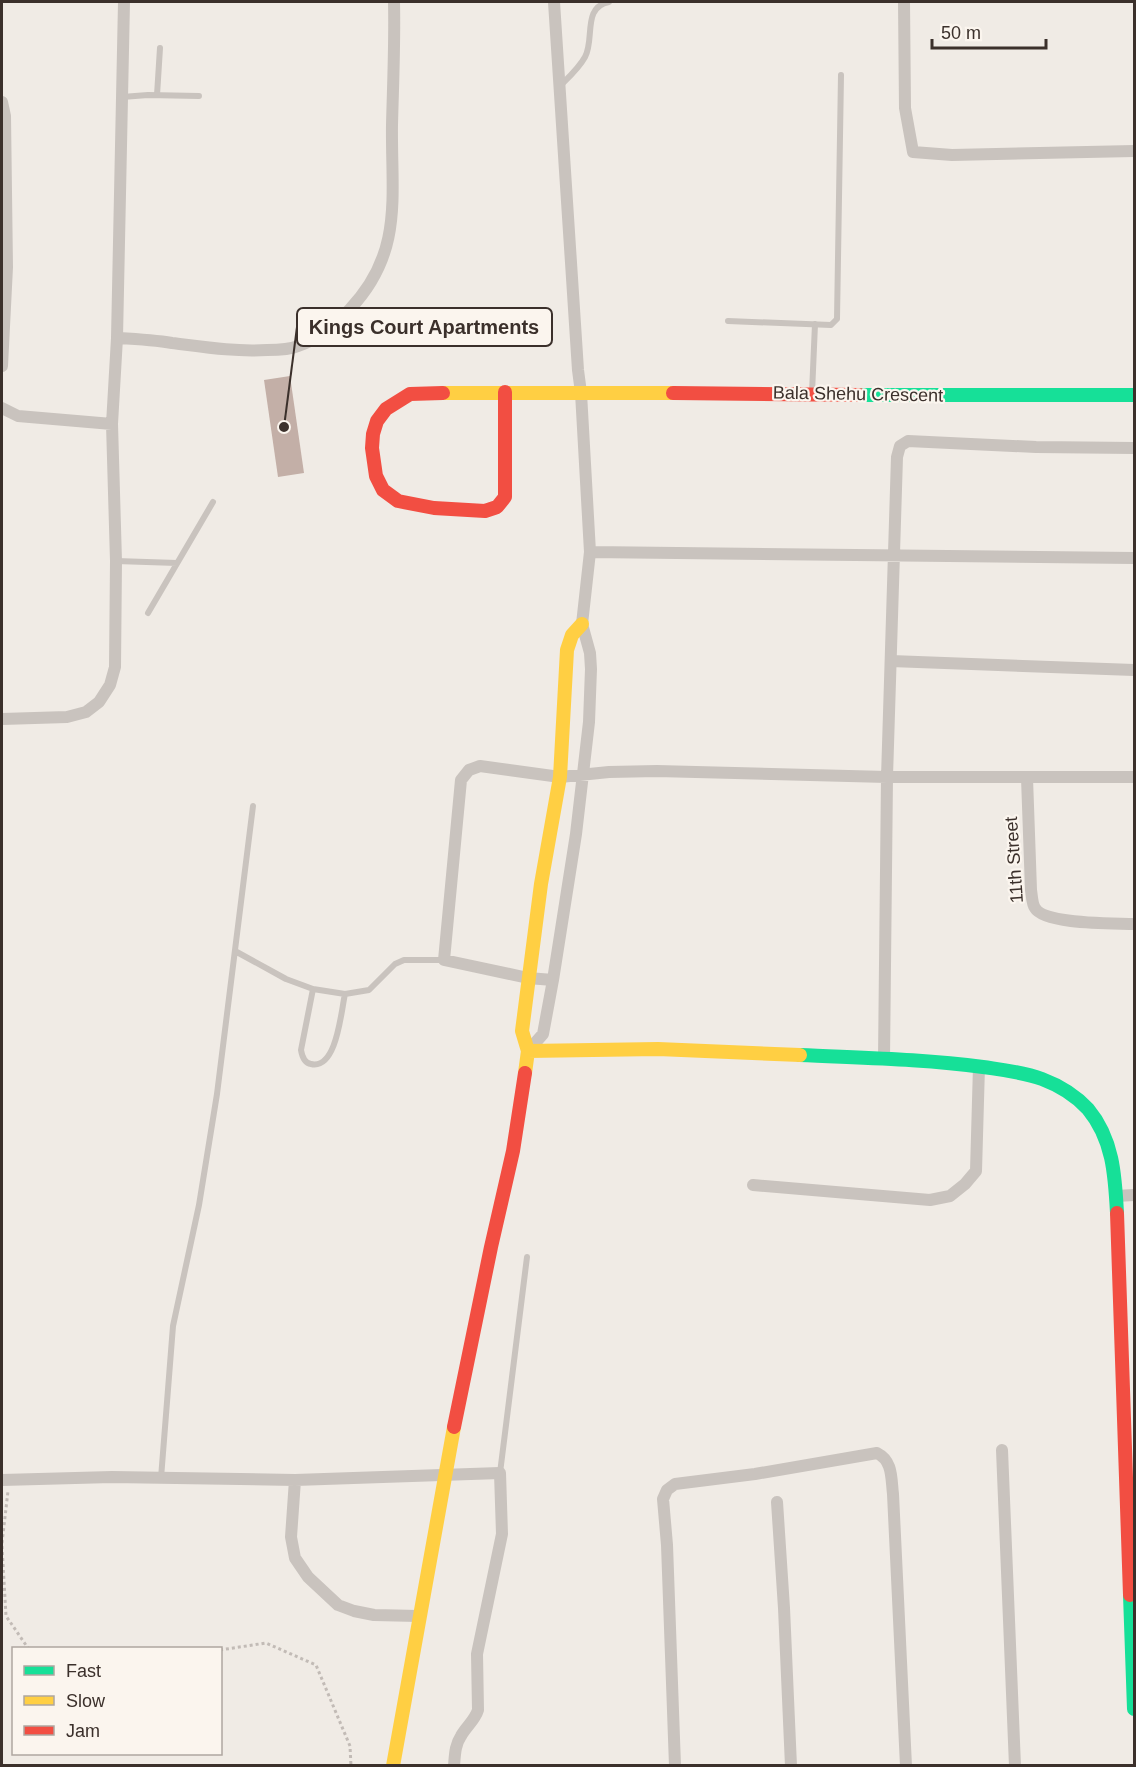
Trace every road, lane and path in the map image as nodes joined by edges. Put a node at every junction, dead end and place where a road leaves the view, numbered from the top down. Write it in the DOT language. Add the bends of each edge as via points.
graph roads {
  1 [pos="124,2"];
  2 [pos="394,2"];
  3 [pos="554,2"];
  4 [pos="609,2"];
  5 [pos="904,2"];
  6 [pos="160,48"];
  7 [pos="840,75"];
  8 [pos="559,86"];
  9 [pos="157,95"];
  10 [pos="199,96"];
  11 [pos="122,98"];
  12 [pos="2,102"];
  13 [pos="1134,151"];
  14 [pos="4,266"];
  15 [pos="728,321"];
  16 [pos="815,324"];
  17 [pos="117,338"];
  18 [pos="2,366"];
  19 [pos="505,392"];
  20 [pos="582,393"];
  21 [pos="812,394"];
  22 [pos="1134,395"];
  23 [pos="2,408"];
  24 [pos="112,424"];
  25 [pos="1134,448"];
  26 [pos="213,502"];
  27 [pos="590,552"];
  28 [pos="894,556"];
  29 [pos="1134,558"];
  30 [pos="116,561"];
  31 [pos="177,563"];
  32 [pos="148,613"];
  33 [pos="582,624"];
  34 [pos="891,661"];
  35 [pos="1134,670"];
  36 [pos="2,719"];
  37 [pos="584,775"];
  38 [pos="560,777"];
  39 [pos="887,777"];
  40 [pos="1134,777"];
  41 [pos="1028,778"];
  42 [pos="253,806"];
  43 [pos="1134,924"];
  44 [pos="235,951"];
  45 [pos="444,960"];
  46 [pos="528,978"];
  47 [pos="553,980"];
  48 [pos="313,988"];
  49 [pos="345,994"];
  50 [pos="528,1051"];
  51 [pos="884,1059"];
  52 [pos="979,1066"];
  53 [pos="753,1185"];
  54 [pos="1134,1195"];
  55 [pos="1116,1196"];
  56 [pos="527,1257"];
  57 [pos="1129,1402"];
  58 [pos="1002,1450"];
  59 [pos="500,1473"];
  60 [pos="446,1474"];
  61 [pos="161,1478"];
  62 [pos="6,1480"];
  63 [pos="295,1480"];
  64 [pos="777,1502"];
  65 [pos="2,1544"];
  66 [pos="418,1616"];
  67 [pos="27,1647"];
  68 [pos="222,1650"];
  69 [pos="1134,1682"];
  70 [pos="1134,1709"];
  71 [pos="351,1766"];
  72 [pos="393,1766"];
  73 [pos="454,1766"];
  74 [pos="675,1766"];
  75 [pos="791,1766"];
  76 [pos="906,1766"];
  77 [pos="1015,1766"];
  1 -- 11 [label="street"];
  2 -- 17 [label="street" via="391,232 384,256 361,298 317,336 279,350 240,351"];
  3 -- 8 [label="street"];
  4 -- 8 [label="lane" via="597,7 591,16 586,56"];
  5 -- 13 [label="street" via="905,108 913,152 952,156"];
  6 -- 9 [label="lane"];
  7 -- 16 [label="lane" via="837,319 831,325"];
  8 -- 20 [label="street"];
  9 -- 10 [label="lane"];
  9 -- 11 [label="lane"];
  11 -- 17 [label="street"];
  12 -- 14 [label="street"];
  14 -- 18 [label="street"];
  15 -- 16 [label="lane"];
  16 -- 21 [label="lane"];
  17 -- 24 [label="street"];
  19 -- 19 [label="street" via="410,394 386,409 377,421 372,448 376,476 383,490 398,501 413,505 485,511 497,507 505,498"];
  19 -- 20 [label="street, Bala Shehu Crescent"];
  20 -- 21 [label="street, Bala Shehu Crescent"];
  20 -- 27 [label="street"];
  21 -- 22 [label="street, Bala Shehu Crescent"];
  23 -- 24 [label="street" via="18,416"];
  24 -- 30 [label="street"];
  25 -- 28 [label="street" via="908,441 900,446 897,457"];
  26 -- 31 [label="lane"];
  27 -- 28 [label="street"];
  27 -- 33 [label="street"];
  28 -- 29 [label="street"];
  28 -- 34 [label="street"];
  30 -- 31 [label="lane"];
  30 -- 36 [label="street" via="115,667 99,702 86,712 67,717"];
  31 -- 32 [label="lane"];
  33 -- 37 [label="street" via="591,669"];
  33 -- 38 [label="street" via="567,650"];
  34 -- 35 [label="street"];
  34 -- 39 [label="street"];
  37 -- 38 [label="street"];
  37 -- 39 [label="street" via="657,771"];
  37 -- 47 [label="street"];
  38 -- 45 [label="street" via="480,766 463,776"];
  38 -- 46 [label="street"];
  39 -- 41 [label="street"];
  39 -- 51 [label="street"];
  40 -- 41 [label="street"];
  41 -- 43 [label="street, 11th Street" via="1034,908 1062,920"];
  42 -- 44 [label="lane"];
  44 -- 48 [label="lane" via="286,979"];
  44 -- 61 [label="lane" via="217,1094 174,1326"];
  45 -- 46 [label="street"];
  45 -- 49 [label="lane" via="404,960 369,990"];
  46 -- 47 [label="street"];
  46 -- 50 [label="street" via="522,1031"];
  47 -- 50 [label="street" via="543,1034"];
  48 -- 49 [label="lane"];
  48 -- 49 [label="lane" via="301,1050 302,1057 313,1065 320,1064 335,1046"];
  50 -- 51 [label="street" via="658,1049"];
  50 -- 60 [label="street" via="513,1151"];
  51 -- 52 [label="street"];
  52 -- 53 [label="street" via="976,1171 950,1196 930,1200"];
  52 -- 55 [label="street" via="1041,1078 1063,1089 1086,1108 1105,1136 1113,1160"];
  54 -- 55 [label="street"];
  55 -- 57 [label="street"];
  56 -- 59 [label="lane"];
  57 -- 69 [label="street"];
  58 -- 77 [label="street"];
  59 -- 60 [label="street"];
  59 -- 73 [label="street" via="502,1534 477,1654 478,1710 459,1737"];
  60 -- 63 [label="street"];
  60 -- 66 [label="street"];
  61 -- 62 [label="street"];
  61 -- 63 [label="street"];
  62 -- 65 [label="path"];
  63 -- 66 [label="street" via="291,1537 295,1558 308,1577 338,1605 354,1611"];
  64 -- 75 [label="street"];
  65 -- 67 [label="path" via="6,1616"];
  66 -- 72 [label="street"];
  68 -- 71 [label="path" via="266,1643 316,1665 350,1746"];
  69 -- 70 [label="street"];
  74 -- 76 [label="street" via="663,1499 667,1490 675,1484 877,1453 891,1469"];
}
